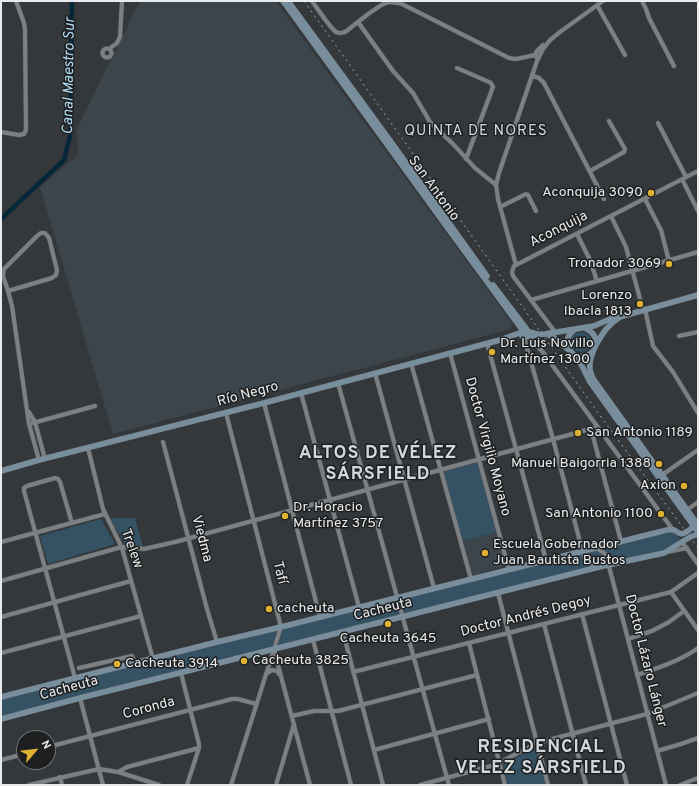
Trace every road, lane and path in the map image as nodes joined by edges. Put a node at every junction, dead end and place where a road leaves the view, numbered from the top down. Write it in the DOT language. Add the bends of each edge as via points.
graph roads {
  1 [pos="16,1"];
  2 [pos="122,1"];
  3 [pos="283,1"];
  4 [pos="288,1"];
  5 [pos="312,1"];
  6 [pos="603,1"];
  7 [pos="642,1"];
  8 [pos="387,2"];
  9 [pos="597,6"];
  10 [pos="358,22"];
  11 [pos="551,39"];
  12 [pos="109,49"];
  13 [pos="535,55"];
  14 [pos="625,55"];
  15 [pos="537,61"];
  16 [pos="674,66"];
  17 [pos="457,68"];
  18 [pos="533,76"];
  19 [pos="609,121"];
  20 [pos="658,123"];
  21 [pos="1,132"];
  22 [pos="466,159"];
  23 [pos="590,171"];
  24 [pos="698,171"];
  25 [pos="684,178"];
  26 [pos="496,186"];
  27 [pos="604,199"];
  28 [pos="645,199"];
  29 [pos="500,207"];
  30 [pos="536,211"];
  31 [pos="698,211"];
  32 [pos="611,216"];
  33 [pos="577,234"];
  34 [pos="698,252"];
  35 [pos="669,261"];
  36 [pos="516,265"];
  37 [pos="633,271"];
  38 [pos="596,281"];
  39 [pos="8,291"];
  40 [pos="698,294"];
  41 [pos="531,300"];
  42 [pos="644,310"];
  43 [pos="623,316"];
  44 [pos="583,328"];
  45 [pos="575,329"];
  46 [pos="554,332"];
  47 [pos="698,332"];
  48 [pos="526,334"];
  49 [pos="545,334"];
  50 [pos="679,336"];
  51 [pos="487,343"];
  52 [pos="596,345"];
  53 [pos="571,352"];
  54 [pos="593,352"];
  55 [pos="450,353"];
  56 [pos="412,363"];
  57 [pos="375,373"];
  58 [pos="338,383"];
  59 [pos="301,393"];
  60 [pos="264,403"];
  61 [pos="95,406"];
  62 [pos="28,410"];
  63 [pos="226,413"];
  64 [pos="698,413"];
  65 [pos="35,422"];
  66 [pos="29,424"];
  67 [pos="598,426"];
  68 [pos="591,429"];
  69 [pos="553,439"];
  70 [pos="163,442"];
  71 [pos="88,448"];
  72 [pos="516,449"];
  73 [pos="698,450"];
  74 [pos="42,459"];
  75 [pos="479,459"];
  76 [pos="441,469"];
  77 [pos="1,471"];
  78 [pos="662,475"];
  79 [pos="404,479"];
  80 [pos="367,489"];
  81 [pos="330,499"];
  82 [pos="698,502"];
  83 [pos="292,510"];
  84 [pos="687,510"];
  85 [pos="105,514"];
  86 [pos="254,520"];
  87 [pos="72,523"];
  88 [pos="696,524"];
  89 [pos="673,530"];
  90 [pos="35,533"];
  91 [pos="698,533"];
  92 [pos="189,538"];
  93 [pos="621,541"];
  94 [pos="1,542"];
  95 [pos="682,542"];
  96 [pos="122,548"];
  97 [pos="596,548"];
  98 [pos="686,548"];
  99 [pos="583,551"];
  100 [pos="664,553"];
  101 [pos="546,560"];
  102 [pos="698,564"];
  103 [pos="606,566"];
  104 [pos="45,569"];
  105 [pos="509,570"];
  106 [pos="698,573"];
  107 [pos="471,579"];
  108 [pos="1,581"];
  109 [pos="131,581"];
  110 [pos="434,588"];
  111 [pos="671,592"];
  112 [pos="498,593"];
  113 [pos="397,598"];
  114 [pos="54,602"];
  115 [pos="619,605"];
  116 [pos="359,607"];
  117 [pos="684,611"];
  118 [pos="582,614"];
  119 [pos="141,616"];
  120 [pos="1,617"];
  121 [pos="320,617"];
  122 [pos="403,617"];
  123 [pos="544,624"];
  124 [pos="281,627"];
  125 [pos="698,630"];
  126 [pos="343,632"];
  127 [pos="508,633"];
  128 [pos="63,636"];
  129 [pos="628,638"];
  130 [pos="313,640"];
  131 [pos="217,642"];
  132 [pos="469,643"];
  133 [pos="698,648"];
  134 [pos="274,649"];
  135 [pos="1,653"];
  136 [pos="414,657"];
  137 [pos="153,659"];
  138 [pos="135,663"];
  139 [pos="80,668"];
  140 [pos="354,672"];
  141 [pos="181,673"];
  142 [pos="266,674"];
  143 [pos="477,675"];
  144 [pos="281,676"];
  145 [pos="637,676"];
  146 [pos="75,678"];
  147 [pos="423,689"];
  148 [pos="698,693"];
  149 [pos="1,697"];
  150 [pos="80,698"];
  151 [pos="256,704"];
  152 [pos="362,705"];
  153 [pos="190,710"];
  154 [pos="331,711"];
  155 [pos="647,714"];
  156 [pos="292,716"];
  157 [pos="1,719"];
  158 [pos="489,719"];
  159 [pos="611,723"];
  160 [pos="294,724"];
  161 [pos="435,733"];
  162 [pos="573,733"];
  163 [pos="90,736"];
  164 [pos="698,738"];
  165 [pos="537,743"];
  166 [pos="56,745"];
  167 [pos="199,748"];
  168 [pos="374,750"];
  169 [pos="657,751"];
  170 [pos="16,756"];
  171 [pos="1,760"];
  172 [pos="500,763"];
  173 [pos="99,768"];
  174 [pos="118,772"];
  175 [pos="60,777"];
  176 [pos="447,778"];
  177 [pos="698,778"];
  178 [pos="29,785"];
  179 [pos="62,785"];
  180 [pos="103,785"];
  181 [pos="159,785"];
  182 [pos="187,785"];
  183 [pos="231,785"];
  184 [pos="276,785"];
  185 [pos="310,785"];
  186 [pos="351,785"];
  187 [pos="383,785"];
  188 [pos="420,785"];
  189 [pos="449,785"];
  190 [pos="505,785"];
  191 [pos="548,785"];
  192 [pos="586,785"];
  193 [pos="627,785"];
  194 [pos="666,785"];
  195 [pos="680,785"];
  1 -- 21 [label="street" via="25,30 26,130 24,134 19,135"];
  2 -- 12 [label="street" via="120,37"];
  3 -- 48 [label="street, San Antonio"];
  4 -- 48 [label="street, San Antonio"];
  5 -- 10 [label="street" via="337,33 345,32"];
  6 -- 9 [label="street"];
  7 -- 16 [label="street"];
  8 -- 10 [label="street"];
  8 -- 13 [label="street" via="402,4 509,58"];
  9 -- 11 [label="street"];
  9 -- 14 [label="street"];
  10 -- 22 [label="street" via="393,71 413,93 430,122"];
  11 -- 13 [label="street"];
  11 -- 15 [label="street"];
  13 -- 15 [label="street"];
  15 -- 18 [label="street"];
  17 -- 22 [label="street" via="491,83 493,87"];
  18 -- 23 [label="street" via="544,83"];
  18 -- 26 [label="street"];
  19 -- 23 [label="street" via="625,150"];
  20 -- 25 [label="street"];
  22 -- 26 [label="street"];
  23 -- 27 [label="street"];
  24 -- 25 [label="street, Aconquija"];
  25 -- 28 [label="street, Aconquija"];
  25 -- 31 [label="street"];
  26 -- 29 [label="street"];
  28 -- 32 [label="street, Aconquija"];
  28 -- 35 [label="street" via="661,230"];
  29 -- 30 [label="street" via="526,194"];
  29 -- 36 [label="street"];
  32 -- 33 [label="street, Aconquija"];
  32 -- 37 [label="street" via="623,240"];
  33 -- 36 [label="street, Aconquija"];
  33 -- 38 [label="street" via="590,260"];
  34 -- 35 [label="street"];
  35 -- 37 [label="street"];
  36 -- 41 [label="street" via="512,274"];
  37 -- 38 [label="street"];
  37 -- 42 [label="street"];
  38 -- 41 [label="street"];
  39 -- 39 [label="street" via="52,278 56,274 49,238 45,233 37,236 4,269 3,276"];
  39 -- 62 [label="street"];
  40 -- 42 [label="street"];
  41 -- 46 [label="street"];
  42 -- 43 [label="street"];
  42 -- 64 [label="street" via="653,346 673,372"];
  43 -- 44 [label="street"];
  43 -- 52 [label="street" via="606,328"];
  44 -- 45 [label="street"];
  44 -- 52 [label="street" via="593,334"];
  45 -- 46 [label="street, Río Negro"];
  45 -- 53 [label="street" via="567,339"];
  46 -- 49 [label="street, Río Negro"];
  47 -- 50 [label="street"];
  48 -- 49 [label="street, Río Negro"];
  48 -- 51 [label="street, Río Negro"];
  48 -- 67 [label="street, San Antonio" via="542,351"];
  48 -- 69 [label="street" via="525,341"];
  49 -- 53 [label="street" via="551,335"];
  51 -- 55 [label="street, Río Negro"];
  51 -- 72 [label="street"];
  52 -- 54 [label="street"];
  53 -- 54 [label="street" via="578,356"];
  53 -- 88 [label="street" via="581,364 590,382"];
  54 -- 78 [label="street" via="589,365 594,380"];
  55 -- 56 [label="street, Río Negro"];
  55 -- 75 [label="street, Doctor Virgilio Moyano"];
  56 -- 57 [label="street, Río Negro"];
  56 -- 76 [label="street"];
  57 -- 58 [label="street, Río Negro"];
  57 -- 79 [label="street"];
  58 -- 59 [label="street, Río Negro"];
  58 -- 80 [label="street"];
  59 -- 60 [label="street, Río Negro"];
  59 -- 81 [label="street"];
  60 -- 63 [label="street, Río Negro"];
  60 -- 83 [label="street"];
  61 -- 65 [label="street"];
  62 -- 65 [label="street"];
  62 -- 66 [label="street"];
  63 -- 71 [label="street, Río Negro"];
  63 -- 86 [label="street, Tafí"];
  65 -- 66 [label="street"];
  65 -- 74 [label="street"];
  66 -- 74 [label="street"];
  67 -- 68 [label="street"];
  67 -- 89 [label="street, San Antonio"];
  68 -- 69 [label="street"];
  68 -- 93 [label="street"];
  69 -- 72 [label="street"];
  69 -- 99 [label="street"];
  70 -- 92 [label="street, Viedma"];
  71 -- 74 [label="street, Río Negro"];
  71 -- 85 [label="street, Trelew"];
  72 -- 75 [label="street"];
  72 -- 101 [label="street"];
  73 -- 78 [label="street"];
  74 -- 77 [label="street, Río Negro"];
  75 -- 76 [label="street"];
  75 -- 105 [label="street, Doctor Virgilio Moyano"];
  76 -- 79 [label="street"];
  76 -- 107 [label="street"];
  78 -- 84 [label="street"];
  79 -- 80 [label="street"];
  79 -- 110 [label="street"];
  80 -- 81 [label="street"];
  80 -- 113 [label="street"];
  81 -- 83 [label="street"];
  81 -- 116 [label="street"];
  82 -- 84 [label="street"];
  83 -- 86 [label="street"];
  83 -- 121 [label="street"];
  84 -- 88 [label="street"];
  85 -- 87 [label="street"];
  85 -- 96 [label="street, Trelew"];
  86 -- 92 [label="street"];
  86 -- 124 [label="street, Tafí"];
  87 -- 90 [label="street"];
  87 -- 90 [label="street" via="60,482 55,478 24,488"];
  88 -- 89 [label="street, Cacheuta" via="683,534"];
  88 -- 91 [label="street"];
  89 -- 93 [label="street, Cacheuta"];
  89 -- 95 [label="street, San Antonio"];
  90 -- 94 [label="street"];
  90 -- 104 [label="street"];
  91 -- 95 [label="street, Cacheuta"];
  92 -- 96 [label="street" via="144,549"];
  92 -- 131 [label="street, Viedma"];
  93 -- 97 [label="street, Cacheuta"];
  95 -- 98 [label="street, San Antonio"];
  95 -- 100 [label="street, Cacheuta"];
  96 -- 104 [label="street"];
  96 -- 109 [label="street, Trelew"];
  97 -- 99 [label="street, Cacheuta"];
  97 -- 103 [label="street, Doctor Lázaro Lánger" via="605,554"];
  98 -- 100 [label="street"];
  98 -- 102 [label="street, San Antonio"];
  99 -- 101 [label="street, Cacheuta"];
  99 -- 103 [label="street" via="589,563"];
  100 -- 103 [label="street, Cacheuta"];
  101 -- 105 [label="street, Cacheuta"];
  103 -- 112 [label="street, Cacheuta"];
  103 -- 115 [label="street, Doctor Lázaro Lánger"];
  104 -- 108 [label="street"];
  104 -- 114 [label="street"];
  105 -- 107 [label="street, Cacheuta"];
  106 -- 111 [label="street, Doctor Andrés Degoy"];
  107 -- 110 [label="street, Cacheuta"];
  109 -- 114 [label="street"];
  109 -- 119 [label="street, Trelew"];
  110 -- 113 [label="street, Cacheuta"];
  111 -- 115 [label="street, Doctor Andrés Degoy"];
  111 -- 117 [label="street"];
  112 -- 122 [label="street, Cacheuta"];
  112 -- 127 [label="street"];
  113 -- 116 [label="street, Cacheuta"];
  113 -- 122 [label="street"];
  114 -- 120 [label="street"];
  114 -- 128 [label="street"];
  115 -- 118 [label="street, Doctor Andrés Degoy"];
  115 -- 129 [label="street, Doctor Lázaro Lánger"];
  116 -- 121 [label="street, Cacheuta"];
  117 -- 125 [label="street"];
  117 -- 129 [label="street" via="652,631"];
  118 -- 123 [label="street, Doctor Andrés Degoy"];
  118 -- 159 [label="street"];
  119 -- 128 [label="street"];
  119 -- 137 [label="street, Trelew"];
  121 -- 124 [label="street, Cacheuta"];
  122 -- 126 [label="street, Cacheuta"];
  122 -- 136 [label="street"];
  123 -- 127 [label="street, Doctor Andrés Degoy"];
  123 -- 162 [label="street"];
  124 -- 131 [label="street, Cacheuta"];
  124 -- 134 [label="street"];
  126 -- 130 [label="street, Cacheuta"];
  126 -- 140 [label="street"];
  127 -- 132 [label="street, Doctor Andrés Degoy"];
  127 -- 165 [label="street"];
  128 -- 135 [label="street"];
  128 -- 146 [label="street"];
  129 -- 145 [label="street, Doctor Lázaro Lánger"];
  130 -- 134 [label="street, Cacheuta"];
  130 -- 154 [label="street"];
  131 -- 137 [label="street, Cacheuta"];
  132 -- 136 [label="street, Doctor Andrés Degoy"];
  132 -- 143 [label="street"];
  133 -- 145 [label="street" via="667,665"];
  134 -- 141 [label="street, Cacheuta"];
  134 -- 142 [label="street"];
  134 -- 144 [label="street"];
  136 -- 140 [label="street, Doctor Andrés Degoy"];
  136 -- 147 [label="street"];
  137 -- 138 [label="street, Cacheuta"];
  138 -- 139 [label="street" via="132,656"];
  138 -- 146 [label="street, Cacheuta"];
  140 -- 152 [label="street"];
  141 -- 150 [label="street, Cacheuta"];
  141 -- 153 [label="street"];
  142 -- 144 [label="street" via="272,670"];
  142 -- 151 [label="street"];
  143 -- 147 [label="street"];
  143 -- 158 [label="street"];
  144 -- 156 [label="street"];
  145 -- 155 [label="street, Doctor Lázaro Lánger"];
  146 -- 149 [label="street, Cacheuta"];
  147 -- 152 [label="street"];
  147 -- 161 [label="street"];
  148 -- 155 [label="street"];
  150 -- 157 [label="street, Cacheuta"];
  150 -- 163 [label="street"];
  151 -- 153 [label="street, Coronda" via="234,698"];
  151 -- 183 [label="street"];
  152 -- 154 [label="street"];
  152 -- 168 [label="street"];
  153 -- 163 [label="street, Coronda"];
  153 -- 167 [label="street"];
  154 -- 156 [label="street" via="314,711"];
  154 -- 186 [label="street"];
  155 -- 159 [label="street"];
  155 -- 169 [label="street, Doctor Lázaro Lánger"];
  156 -- 160 [label="street"];
  158 -- 161 [label="street"];
  158 -- 172 [label="street"];
  159 -- 162 [label="street"];
  159 -- 193 [label="street"];
  160 -- 184 [label="street"];
  160 -- 185 [label="street"];
  161 -- 168 [label="street"];
  161 -- 176 [label="street"];
  162 -- 165 [label="street"];
  162 -- 192 [label="street"];
  163 -- 166 [label="street, Coronda"];
  163 -- 173 [label="street"];
  164 -- 169 [label="street"];
  165 -- 172 [label="street"];
  165 -- 191 [label="street"];
  167 -- 174 [label="street" via="127,767"];
  167 -- 182 [label="street"];
  168 -- 187 [label="street"];
  169 -- 194 [label="street, Doctor Lázaro Lánger"];
  170 -- 171 [label="street"];
  172 -- 176 [label="street"];
  172 -- 190 [label="street"];
  173 -- 174 [label="street"];
  173 -- 175 [label="street"];
  173 -- 180 [label="street"];
  174 -- 181 [label="street"];
  175 -- 178 [label="street"];
  175 -- 179 [label="street"];
  176 -- 188 [label="street"];
  176 -- 189 [label="street"];
  177 -- 195 [label="street"];
}
